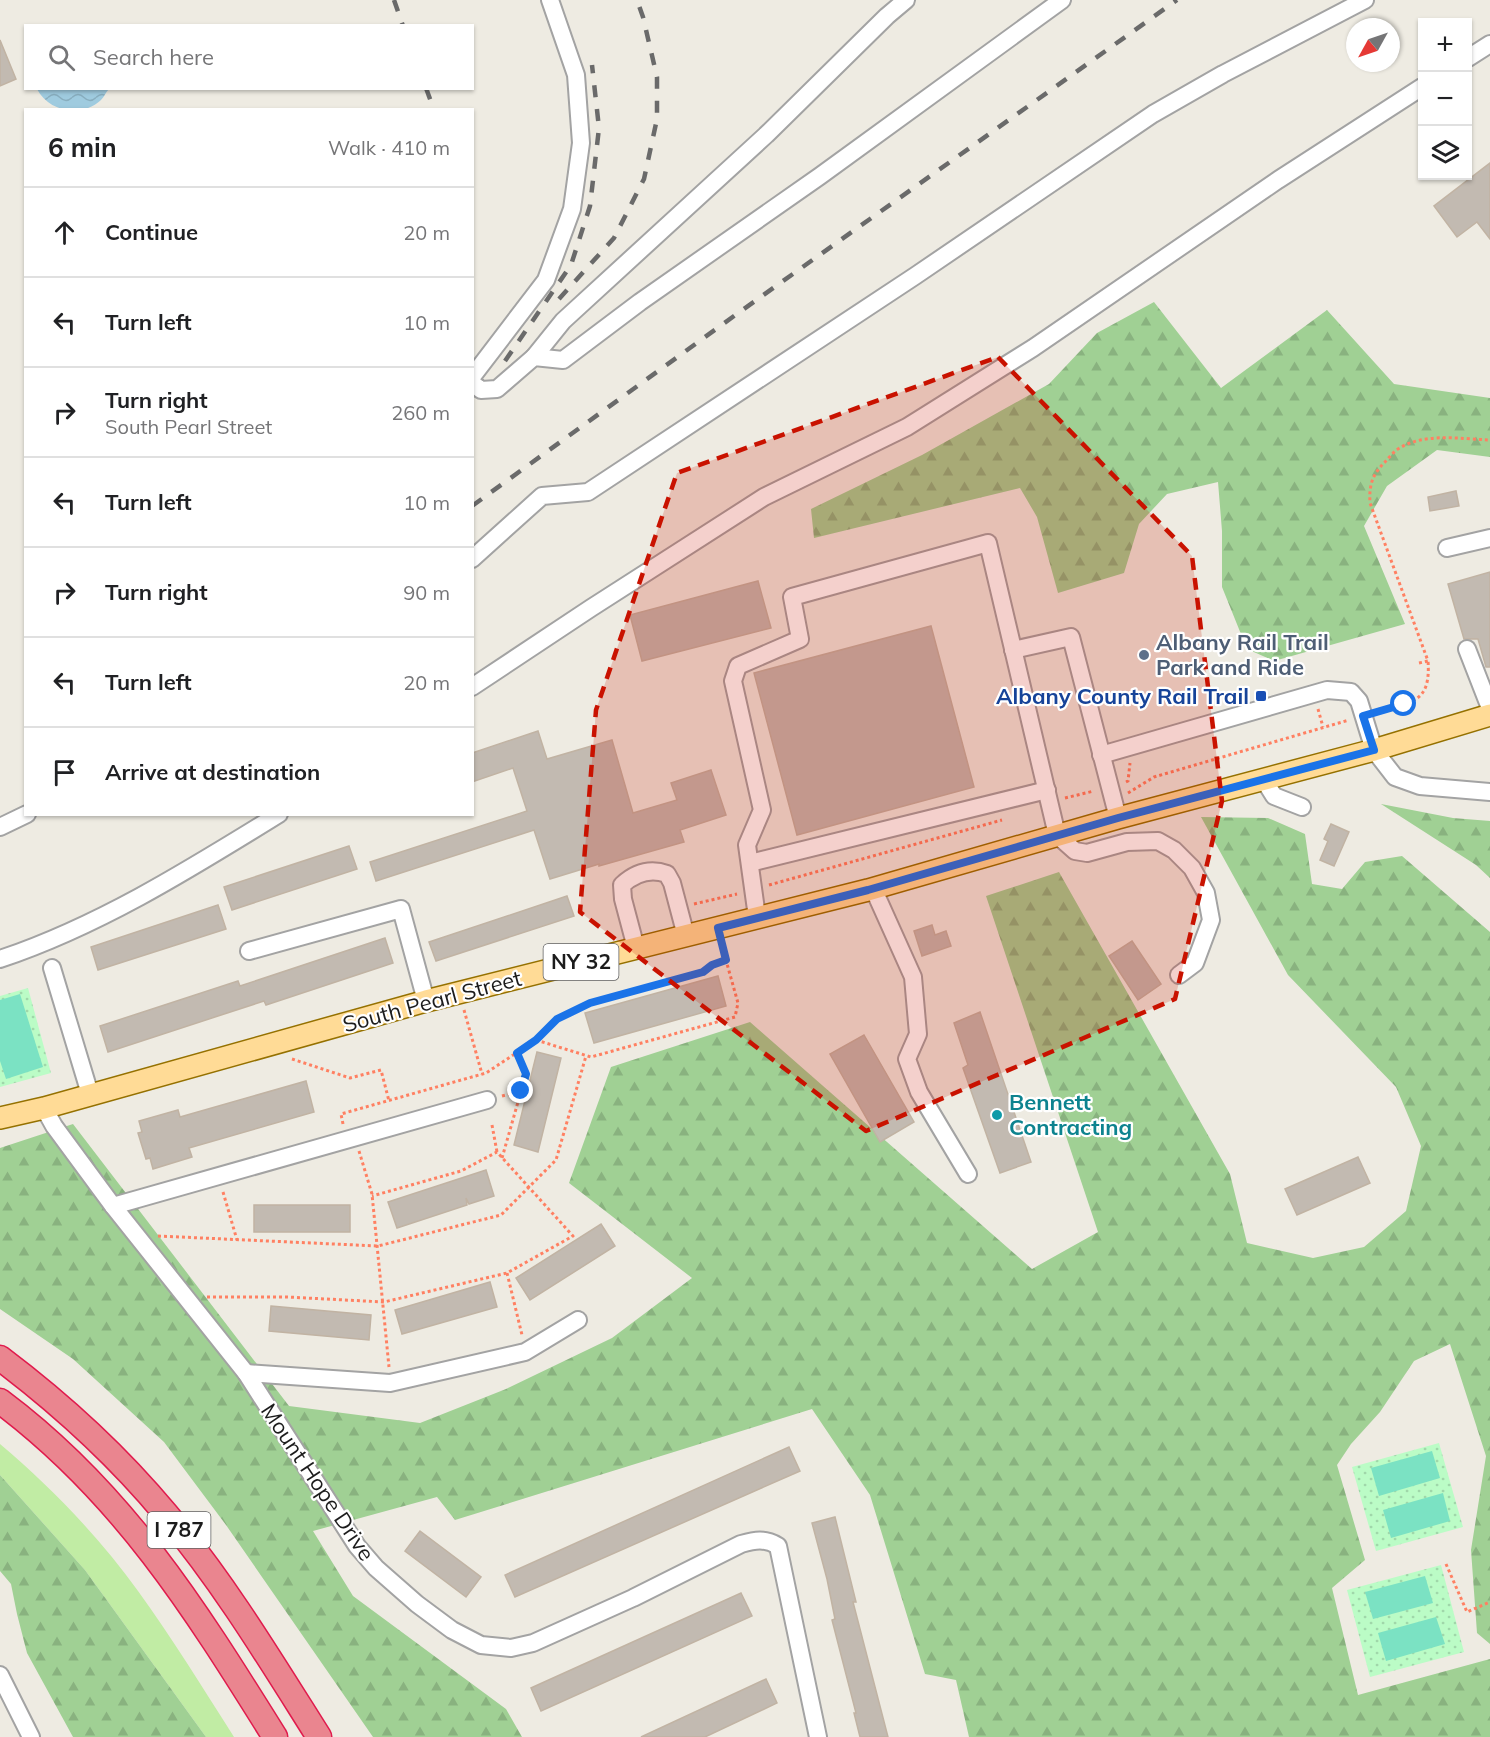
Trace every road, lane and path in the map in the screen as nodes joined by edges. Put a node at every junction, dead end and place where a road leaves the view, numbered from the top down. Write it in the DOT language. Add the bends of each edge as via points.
graph roads {
  1 [pos="550,0"];
  2 [pos="906,0"];
  3 [pos="1062,0"];
  4 [pos="1365,0"];
  5 [pos="1490,44"];
  6 [pos="1472,55"];
  7 [pos="1418,90"];
  8 [pos="534,357"];
  9 [pos="474,374"];
  10 [pos="474,385"];
  11 [pos="1490,440"];
  12 [pos="1490,538"];
  13 [pos="1447,548"];
  14 [pos="474,558"];
  15 [pos="1467,649"];
  16 [pos="1013,650"];
  17 [pos="1428,662"];
  18 [pos="1419,663"];
  19 [pos="474,686"];
  20 [pos="1490,708"];
  21 [pos="1361,709"];
  22 [pos="1490,715"];
  23 [pos="1374,750"];
  24 [pos="1101,755"];
  25 [pos="1264,780"];
  26 [pos="1047,790"];
  27 [pos="1490,792"];
  28 [pos="1302,807"];
  29 [pos="24,815"];
  30 [pos="276,816"];
  31 [pos="1118,818"];
  32 [pos="0,827"];
  33 [pos="1057,835"];
  34 [pos="750,863"];
  35 [pos="873,888"];
  36 [pos="757,917"];
  37 [pos="718,928"];
  38 [pos="686,936"];
  39 [pos="634,940"];
  40 [pos="249,951"];
  41 [pos="0,958"];
  42 [pos="726,960"];
  43 [pos="52,968"];
  44 [pos="1179,975"];
  45 [pos="426,1001"];
  46 [pos="464,1010"];
  47 [pos="536,1040"];
  48 [pos="517,1053"];
  49 [pos="586,1056"];
  50 [pos="291,1059"];
  51 [pos="482,1074"];
  52 [pos="90,1094"];
  53 [pos="487,1100"];
  54 [pos="389,1101"];
  55 [pos="44,1107"];
  56 [pos="0,1118"];
  57 [pos="492,1125"];
  58 [pos="352,1139"];
  59 [pos="497,1152"];
  60 [pos="502,1158"];
  61 [pos="968,1174"];
  62 [pos="218,1176"];
  63 [pos="529,1187"];
  64 [pos="372,1196"];
  65 [pos="113,1206"];
  66 [pos="237,1240"];
  67 [pos="144,1245"];
  68 [pos="378,1246"];
  69 [pos="507,1273"];
  70 [pos="384,1302"];
  71 [pos="193,1307"];
  72 [pos="578,1320"];
  73 [pos="525,1352"];
  74 [pos="0,1358"];
  75 [pos="246,1373"];
  76 [pos="390,1383"];
  77 [pos="0,1401"];
  78 [pos="1446,1564"];
  79 [pos="1490,1602"];
  80 [pos="0,1675"];
  81 [pos="31,1737"];
  82 [pos="275,1737"];
  83 [pos="319,1737"];
  84 [pos="818,1737"];
  1 -- 9 [label="street" via="576,75 581,143 572,209 546,280"];
  2 -- 8 [label="street" via="563,321"];
  3 -- 8 [label="street" via="563,360"];
  4 -- 14 [label="street" via="1153,114 588,492 543,496"];
  5 -- 6 [label="street"];
  7 -- 19 [label="street" via="907,428 765,497"];
  8 -- 10 [label="street" via="497,389 481,390"];
  11 -- 17 [label="path" via="1438,438 1398,449 1374,473 1369,488 1370,503"];
  12 -- 13 [label="street"];
  15 -- 20 [label="street"];
  16 -- 24 [label="street" via="1071,637"];
  16 -- 26 [label="street"];
  16 -- 34 [label="street" via="988,543 792,597 801,639 738,666 733,681 762,810 747,845"];
  17 -- 18 [label="path"];
  17 -- 21 [label="path" via="1429,676 1419,698"];
  21 -- 23 [label="street"];
  21 -- 24 [label="street" via="1351,692 1327,690"];
  22 -- 23 [label="main road, South Pearl Street / NY 32"];
  23 -- 25 [label="main road, South Pearl Street / NY 32"];
  23 -- 27 [label="street" via="1395,777 1419,786"];
  24 -- 31 [label="street"];
  25 -- 28 [label="street" via="1274,796"];
  25 -- 31 [label="main road, South Pearl Street / NY 32"];
  26 -- 33 [label="street"];
  26 -- 34 [label="street"];
  29 -- 32 [label="street"];
  30 -- 41 [label="street" via="119,907 42,945"];
  31 -- 33 [label="main road, South Pearl Street / NY 32"];
  33 -- 35 [label="main road, South Pearl Street / NY 32"];
  33 -- 44 [label="street" via="1075,851 1087,854 1127,842 1158,841 1192,868 1206,893 1211,920 1196,963"];
  34 -- 36 [label="street"];
  35 -- 36 [label="main road, South Pearl Street / NY 32"];
  35 -- 61 [label="street" via="913,976 918,1034 907,1059 919,1092"];
  36 -- 37 [label="main road, South Pearl Street / NY 32"];
  37 -- 38 [label="main road, South Pearl Street / NY 32"];
  37 -- 42 [label="path"];
  38 -- 39 [label="main road, South Pearl Street / NY 32"];
  38 -- 39 [label="street" via="672,883 667,874 656,870 633,875 622,885"];
  39 -- 45 [label="main road, South Pearl Street / NY 32"];
  40 -- 45 [label="street" via="401,909"];
  42 -- 47 [label="path" via="703,972 590,1003 557,1019"];
  42 -- 49 [label="path" via="738,1003 735,1017"];
  43 -- 52 [label="street"];
  45 -- 52 [label="main road, South Pearl Street / NY 32"];
  46 -- 51 [label="path"];
  47 -- 48 [label="path"];
  47 -- 49 [label="path"];
  48 -- 51 [label="path"];
  48 -- 60 [label="path" via="526,1074"];
  49 -- 63 [label="path" via="556,1160"];
  50 -- 54 [label="path" via="350,1078 381,1070"];
  51 -- 54 [label="path"];
  52 -- 55 [label="main road, South Pearl Street / NY 32"];
  53 -- 58 [label="street"];
  54 -- 58 [label="path" via="341,1114"];
  55 -- 56 [label="main road, South Pearl Street / NY 32"];
  55 -- 65 [label="street, Mount Hope Drive"];
  57 -- 59 [label="path"];
  58 -- 62 [label="street"];
  58 -- 64 [label="path"];
  59 -- 60 [label="path"];
  59 -- 64 [label="path" via="461,1171"];
  60 -- 63 [label="path"];
  62 -- 65 [label="street"];
  62 -- 66 [label="path"];
  63 -- 68 [label="path" via="501,1215"];
  63 -- 69 [label="path" via="573,1236"];
  64 -- 68 [label="path"];
  65 -- 67 [label="street, Mount Hope Drive"];
  66 -- 67 [label="path" via="158,1236"];
  66 -- 68 [label="path"];
  67 -- 71 [label="street, Mount Hope Drive"];
  68 -- 70 [label="path"];
  69 -- 70 [label="path"];
  69 -- 73 [label="path"];
  70 -- 71 [label="path" via="208,1296"];
  70 -- 76 [label="path"];
  71 -- 75 [label="street, Mount Hope Drive"];
  72 -- 73 [label="street"];
  73 -- 76 [label="street"];
  74 -- 83 [label="highway, I 787" via="66,1410 166,1514 235,1607"];
  75 -- 76 [label="street"];
  75 -- 84 [label="street, Mount Hope Drive" via="357,1546 376,1568 452,1630 481,1645 511,1648 533,1643 741,1544 769,1540 778,1546"];
  77 -- 82 [label="highway, I 787" via="82,1472 143,1540 198,1616"];
  78 -- 79 [label="path" via="1467,1612"];
  80 -- 81 [label="street"];
}
